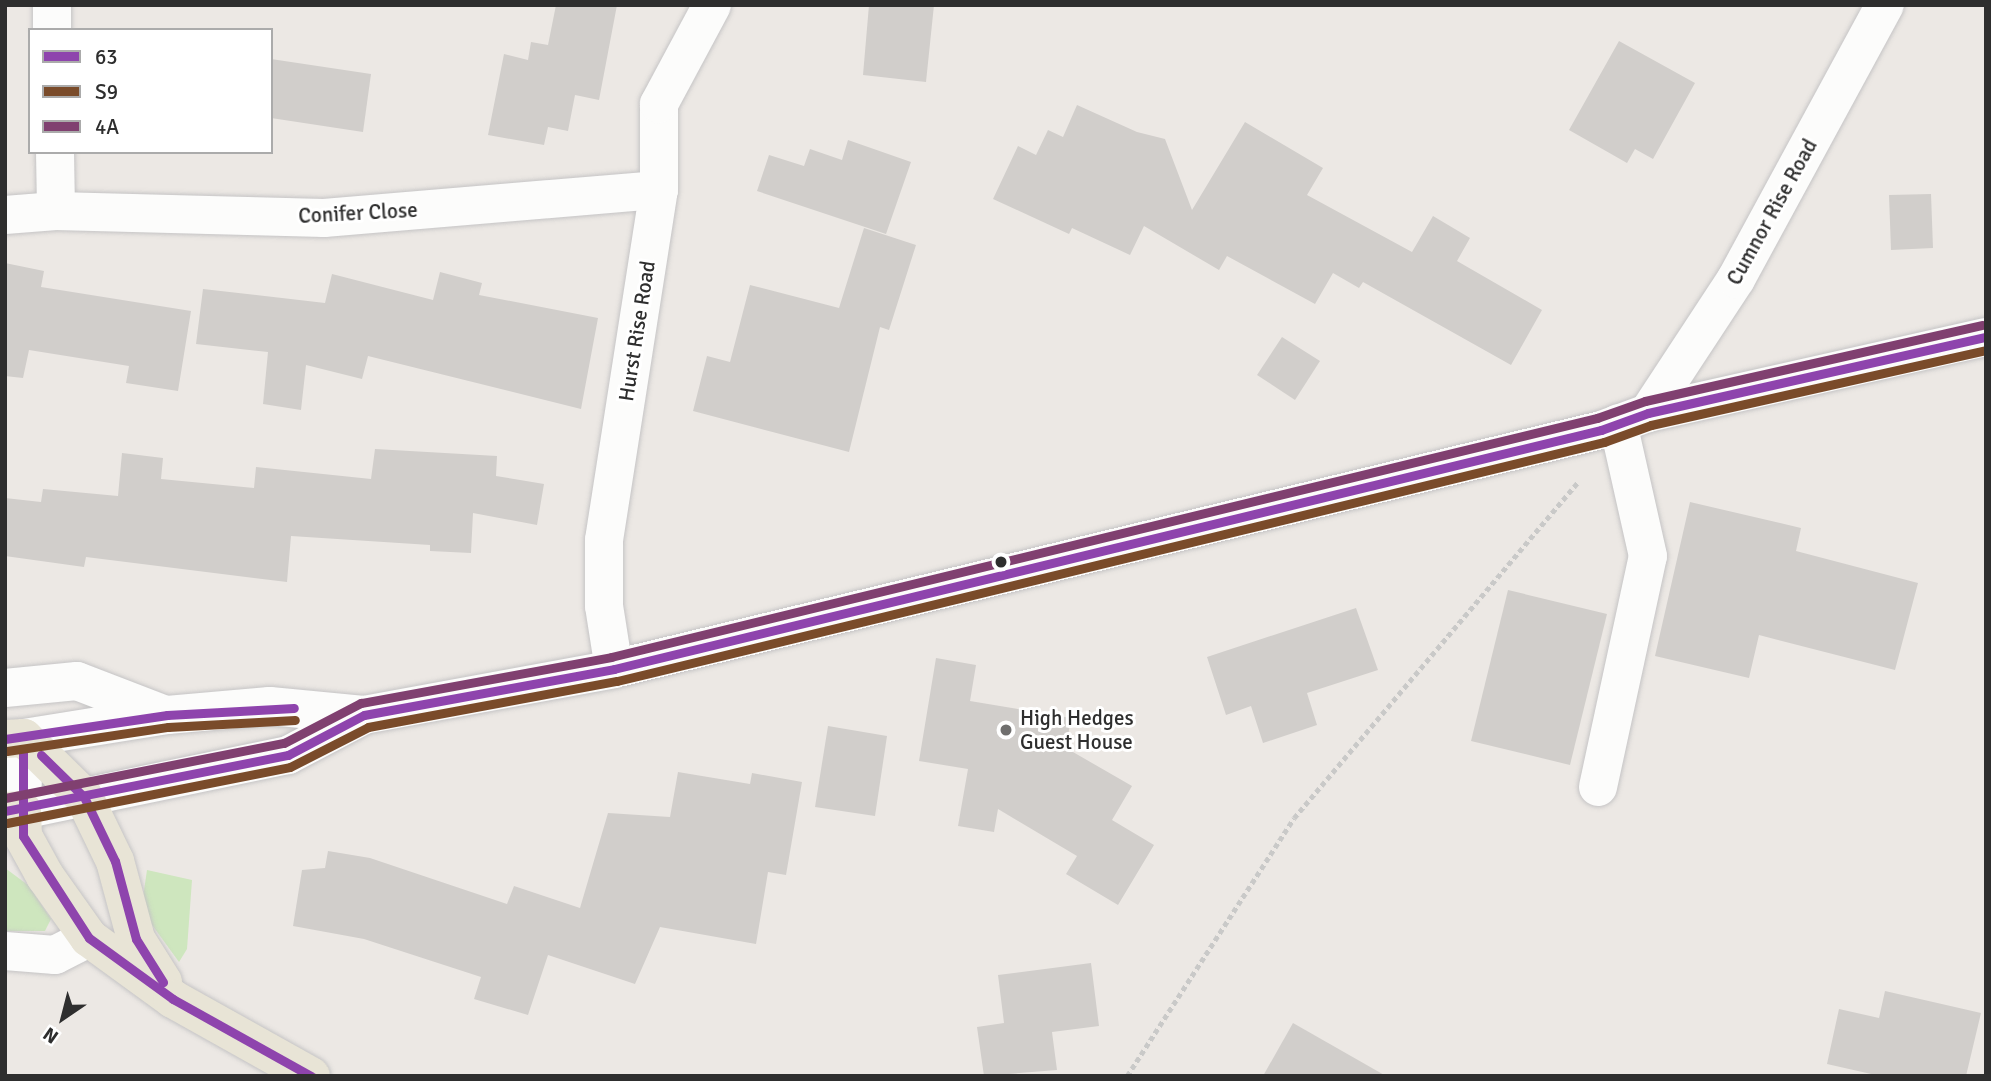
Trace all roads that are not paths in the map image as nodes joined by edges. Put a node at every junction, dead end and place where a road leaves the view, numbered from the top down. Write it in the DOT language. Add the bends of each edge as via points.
graph roads {
  1 [pos="52,5"];
  2 [pos="712,5"];
  3 [pos="1885,5"];
  4 [pos="52,28"];
  5 [pos="55,154"];
  6 [pos="659,190"];
  7 [pos="56,211"];
  8 [pos="5,215"];
  9 [pos="1986,337"];
  10 [pos="1622,422"];
  11 [pos="614,668"];
  12 [pos="5,688"];
  13 [pos="167,715"];
  14 [pos="365,715"];
  15 [pos="15,738"];
  16 [pos="1598,787"];
  17 [pos="84,797"];
  18 [pos="14,811"];
  19 [pos="89,938"];
  20 [pos="5,951"];
  21 [pos="173,999"];
  22 [pos="311,1076"];
  1 -- 4 [label="street"];
  2 -- 6 [label="street, Hurst Rise Road" via="659,104"];
  3 -- 10 [label="street, Cumnor Rise Road" via="1736,279"];
  5 -- 7 [label="street"];
  6 -- 7 [label="street, Conifer Close" via="324,218"];
  6 -- 11 [label="street, Hurst Rise Road" via="604,540 604,606"];
  7 -- 8 [label="street, Conifer Close"];
  9 -- 10 [label="street"];
  10 -- 11 [label="street"];
  10 -- 16 [label="street" via="1648,556"];
  11 -- 14 [label="street"];
  12 -- 13 [label="street" via="77,681"];
  13 -- 14 [label="street" via="270,706"];
  13 -- 15 [label="street"];
  14 -- 17 [label="street" via="288,755"];
  15 -- 17 [label="main road"];
  15 -- 18 [label="street"];
  17 -- 18 [label="street"];
  17 -- 21 [label="main road" via="115,861 136,939"];
  18 -- 19 [label="main road" via="29,846"];
  19 -- 20 [label="street" via="55,956"];
  19 -- 21 [label="main road"];
  21 -- 22 [label="main road"];
}
